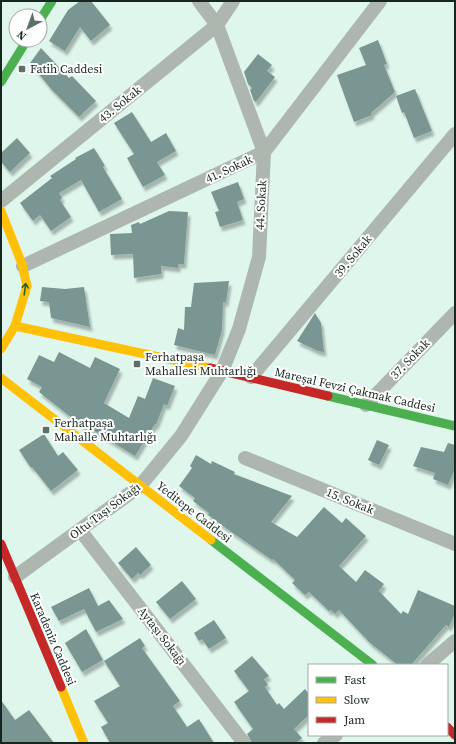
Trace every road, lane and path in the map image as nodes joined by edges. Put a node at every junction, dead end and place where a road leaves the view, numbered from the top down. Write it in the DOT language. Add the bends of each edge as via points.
graph roads {
  1 [pos="199,1"];
  2 [pos="233,1"];
  3 [pos="380,1"];
  4 [pos="216,25"];
  5 [pos="22,48"];
  6 [pos="1,82"];
  7 [pos="455,134"];
  8 [pos="264,152"];
  9 [pos="1,201"];
  10 [pos="1,211"];
  11 [pos="22,266"];
  12 [pos="455,313"];
  13 [pos="16,326"];
  14 [pos="1,349"];
  15 [pos="222,371"];
  16 [pos="251,377"];
  17 [pos="1,378"];
  18 [pos="366,405"];
  19 [pos="455,426"];
  20 [pos="245,458"];
  21 [pos="140,486"];
  22 [pos="80,530"];
  23 [pos="1,544"];
  24 [pos="455,544"];
  25 [pos="15,577"];
  26 [pos="455,641"];
  27 [pos="372,664"];
  28 [pos="428,664"];
  29 [pos="84,743"];
  30 [pos="244,743"];
  1 -- 4 [label="street, 44. Sokak"];
  2 -- 4 [label="street, 43. Sokak"];
  3 -- 8 [label="street, 41. Sokak"];
  4 -- 8 [label="street, 44. Sokak"];
  4 -- 9 [label="street, 43. Sokak"];
  5 -- 6 [label="street"];
  7 -- 16 [label="street, 39. Sokak"];
  8 -- 11 [label="street, 41. Sokak"];
  8 -- 15 [label="street, 44. Sokak" via="259,257 239,329"];
  10 -- 11 [label="street"];
  13 -- 11 [label="street, one-way" via="27,286"];
  12 -- 18 [label="street, 37. Sokak"];
  13 -- 14 [label="street"];
  13 -- 15 [label="street, Mareşal Fevzi Çakmak Caddesi"];
  15 -- 16 [label="street, Mareşal Fevzi Çakmak Caddesi"];
  15 -- 21 [label="street, Oltu Taşı Sokağı" via="181,436"];
  16 -- 18 [label="street, Mareşal Fevzi Çakmak Caddesi"];
  17 -- 21 [label="street, Yeditepe Caddesi"];
  18 -- 19 [label="street, Mareşal Fevzi Çakmak Caddesi"];
  20 -- 24 [label="street, 15. Sokak"];
  21 -- 22 [label="street, Oltu Taşı Sokağı"];
  21 -- 27 [label="street, Yeditepe Caddesi"];
  22 -- 25 [label="street, Oltu Taşı Sokağı"];
  22 -- 30 [label="street, Aytaşı Sokağı"];
  23 -- 25 [label="street, Karadeniz Caddesi"];
  25 -- 29 [label="street, Karadeniz Caddesi"];
  26 -- 28 [label="street"];
}
